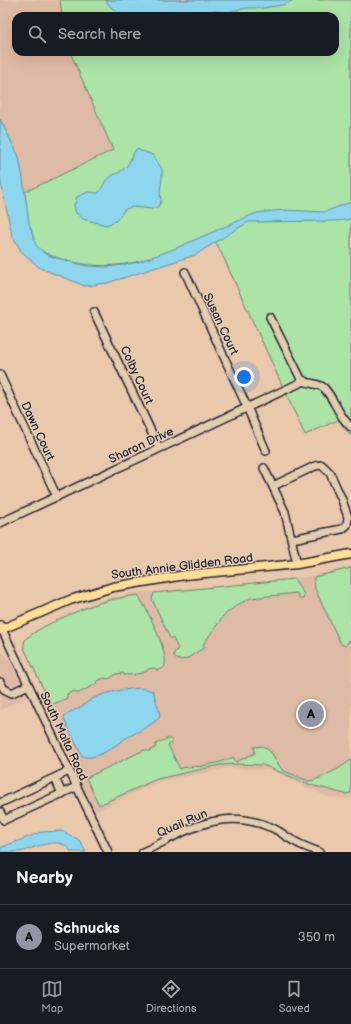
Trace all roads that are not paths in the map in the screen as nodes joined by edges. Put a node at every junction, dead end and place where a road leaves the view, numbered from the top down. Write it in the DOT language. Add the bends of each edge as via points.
graph roads {
  1 [pos="185,272"];
  2 [pos="94,312"];
  3 [pos="270,318"];
  4 [pos="0,375"];
  5 [pos="304,381"];
  6 [pos="247,407"];
  7 [pos="351,427"];
  8 [pos="159,448"];
  9 [pos="266,451"];
  10 [pos="264,468"];
  11 [pos="273,486"];
  12 [pos="57,497"];
  13 [pos="0,524"];
  14 [pos="292,539"];
  15 [pos="351,554"];
  16 [pos="297,564"];
  17 [pos="1,628"];
  18 [pos="0,682"];
  19 [pos="28,685"];
  20 [pos="69,771"];
  21 [pos="55,778"];
  22 [pos="76,787"];
  23 [pos="62,794"];
  24 [pos="0,803"];
  25 [pos="0,812"];
  26 [pos="108,852"];
  27 [pos="143,852"];
  28 [pos="319,852"];
  1 -- 6 [label="street, Susan Court"];
  2 -- 8 [label="street, Colby Court"];
  3 -- 5 [label="street"];
  4 -- 12 [label="street, Dawn Court"];
  5 -- 6 [label="street, Sharon Drive"];
  5 -- 7 [label="street" via="324,388 343,419"];
  6 -- 8 [label="street, Sharon Drive"];
  6 -- 9 [label="street, Susan Court"];
  8 -- 12 [label="street, Sharon Drive"];
  10 -- 11 [label="street"];
  11 -- 14 [label="street" via="285,512"];
  11 -- 14 [label="street" via="322,465 330,473 346,511 349,522 342,529"];
  12 -- 13 [label="street, Sharon Drive"];
  14 -- 16 [label="street"];
  15 -- 16 [label="main road, South Annie Glidden Road"];
  16 -- 17 [label="main road, South Annie Glidden Road" via="185,575 113,587 90,592"];
  17 -- 19 [label="street, South Malta Road"];
  18 -- 19 [label="street" via="4,689 12,693"];
  19 -- 20 [label="street, South Malta Road"];
  20 -- 21 [label="street"];
  20 -- 22 [label="street, South Malta Road"];
  21 -- 23 [label="street"];
  21 -- 24 [label="street"];
  22 -- 23 [label="street"];
  22 -- 26 [label="street, South Malta Road"];
  23 -- 25 [label="street" via="4,820"];
  27 -- 28 [label="street, Quail Run" via="206,823 229,818 245,819 271,827 300,845"];
}
